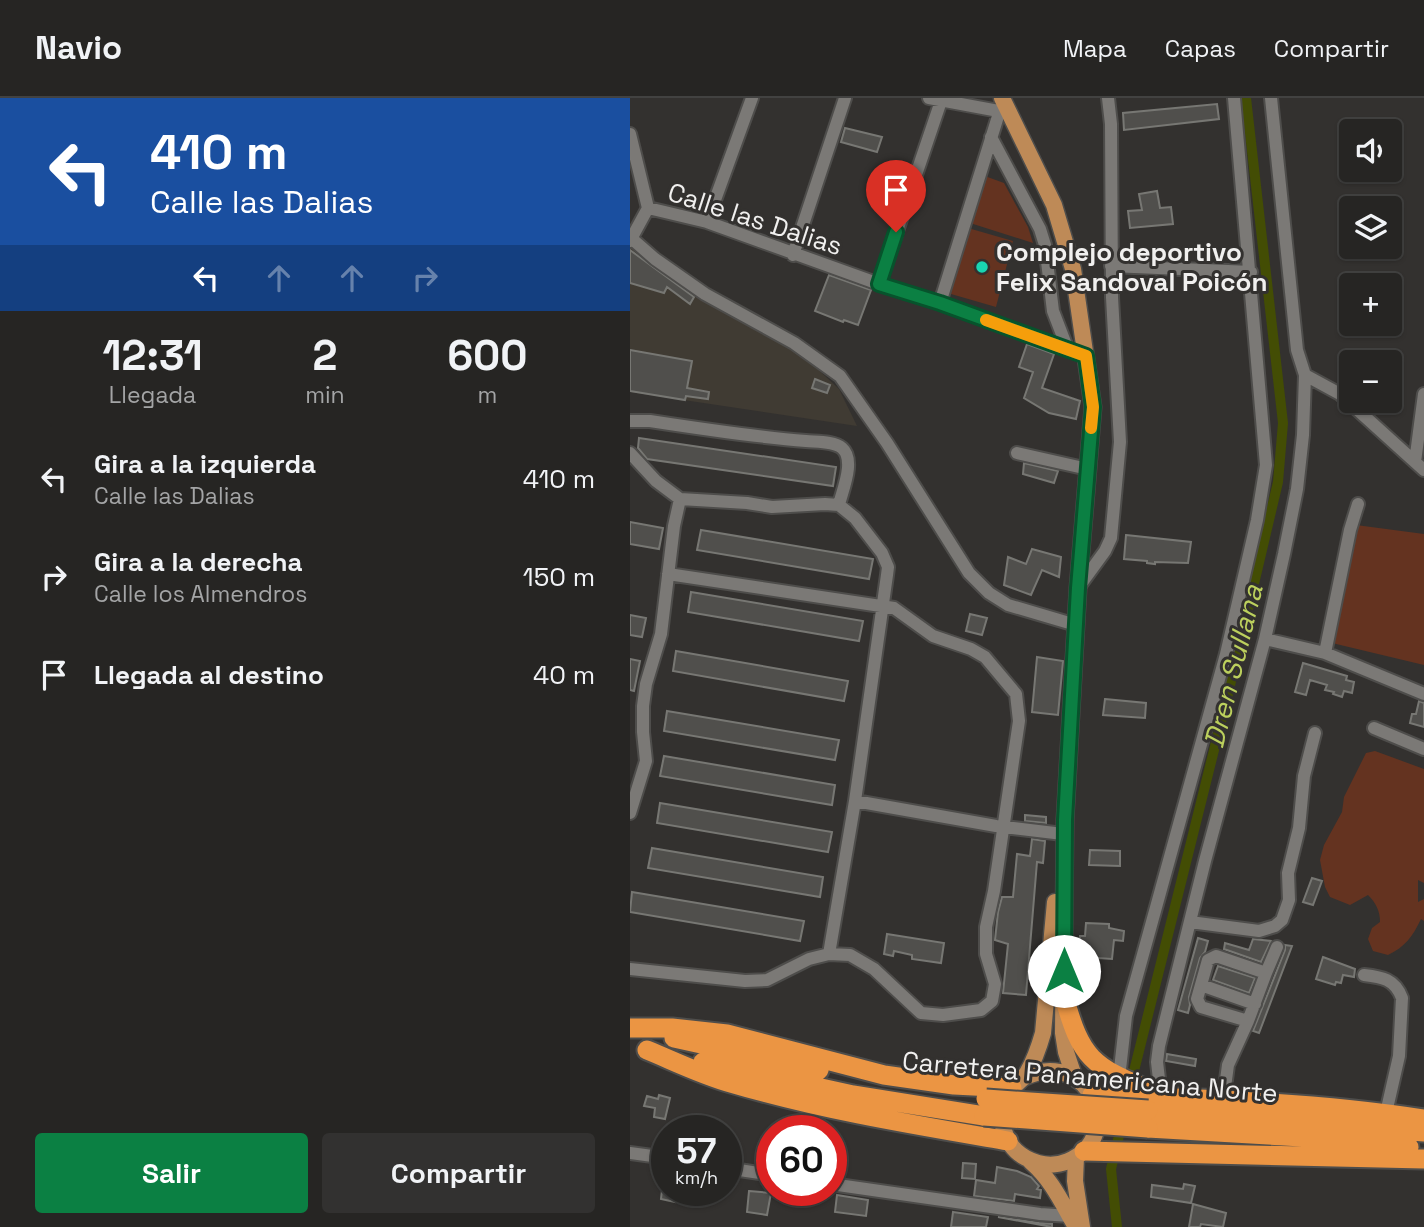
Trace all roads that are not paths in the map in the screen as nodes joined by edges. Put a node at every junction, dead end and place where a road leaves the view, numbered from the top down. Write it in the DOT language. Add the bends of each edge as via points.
graph roads {
  1 [pos="752,98"];
  2 [pos="845,98"];
  3 [pos="1108,98"];
  4 [pos="1234,98"];
  5 [pos="1271,98"];
  6 [pos="935,99"];
  7 [pos="1004,108"];
  8 [pos="630,134"];
  9 [pos="991,137"];
  10 [pos="648,208"];
  11 [pos="707,222"];
  12 [pos="631,239"];
  13 [pos="793,254"];
  14 [pos="1111,266"];
  15 [pos="1251,272"];
  16 [pos="879,284"];
  17 [pos="940,303"];
  18 [pos="1068,350"];
  19 [pos="1086,356"];
  20 [pos="1305,375"];
  21 [pos="1424,394"];
  22 [pos="630,421"];
  23 [pos="630,453"];
  24 [pos="1017,453"];
  25 [pos="1420,466"];
  26 [pos="1088,469"];
  27 [pos="680,499"];
  28 [pos="1358,504"];
  29 [pos="839,505"];
  30 [pos="668,574"];
  31 [pos="1078,588"];
  32 [pos="882,606"];
  33 [pos="1076,625"];
  34 [pos="1265,639"];
  35 [pos="1325,653"];
  36 [pos="1424,694"];
  37 [pos="1374,728"];
  38 [pos="1315,733"];
  39 [pos="1424,749"];
  40 [pos="855,802"];
  41 [pos="630,813"];
  42 [pos="1003,827"];
  43 [pos="1064,827"];
  44 [pos="1190,922"];
  45 [pos="1277,947"];
  46 [pos="829,954"];
  47 [pos="630,968"];
  48 [pos="1266,973"];
  49 [pos="1364,975"];
  50 [pos="1201,985"];
  51 [pos="1064,996"];
  52 [pos="1255,1004"];
  53 [pos="1248,1021"];
  54 [pos="630,1028"];
  55 [pos="638,1048"];
  56 [pos="1074,1076"];
  57 [pos="1019,1083"];
  58 [pos="1092,1095"];
  59 [pos="1137,1096"];
  60 [pos="1223,1101"];
  61 [pos="985,1107"];
  62 [pos="1386,1114"];
  63 [pos="1424,1119"];
  64 [pos="1424,1132"];
  65 [pos="1008,1141"];
  66 [pos="1424,1149"];
  67 [pos="630,1153"];
  68 [pos="1080,1154"];
  69 [pos="651,1156"];
  70 [pos="1424,1159"];
  71 [pos="1029,1160"];
  72 [pos="847,1186"];
  73 [pos="1073,1221"];
  74 [pos="1082,1227"];
  1 -- 11 [label="street"];
  2 -- 13 [label="street"];
  3 -- 14 [label="street"];
  4 -- 15 [label="street"];
  5 -- 20 [label="street" via="1297,350"];
  6 -- 7 [label="street"];
  6 -- 16 [label="street"];
  7 -- 9 [label="street"];
  7 -- 19 [label="main road" via="1054,205 1073,269"];
  8 -- 10 [label="street"];
  9 -- 17 [label="street"];
  9 -- 18 [label="street" via="1040,229 1053,310"];
  10 -- 11 [label="street, Calle las Dalias"];
  10 -- 12 [label="street"];
  11 -- 13 [label="street, Calle las Dalias"];
  12 -- 33 [label="street" via="705,294 794,343 840,376 969,573 1008,605"];
  13 -- 16 [label="street, Calle las Dalias"];
  14 -- 15 [label="street"];
  14 -- 31 [label="street" via="1120,442 1111,538"];
  15 -- 59 [label="street" via="1266,465 1224,665 1126,1016"];
  16 -- 17 [label="street, Calle las Dalias"];
  17 -- 18 [label="street, Calle las Dalias"];
  18 -- 19 [label="street, Calle las Dalias"];
  19 -- 26 [label="main road" via="1093,407"];
  20 -- 25 [label="street" via="1340,394"];
  20 -- 34 [label="street" via="1297,489"];
  21 -- 25 [label="street"];
  22 -- 29 [label="street" via="832,443 847,455"];
  23 -- 27 [label="street"];
  24 -- 26 [label="street"];
  26 -- 31 [label="main road"];
  27 -- 29 [label="street" via="772,507"];
  27 -- 30 [label="street"];
  28 -- 35 [label="street"];
  29 -- 32 [label="street" via="860,524 886,561"];
  30 -- 32 [label="street"];
  30 -- 41 [label="street" via="661,634 643,706 646,761"];
  31 -- 33 [label="main road"];
  32 -- 40 [label="street"];
  32 -- 42 [label="street" via="894,608 933,636 985,657 1016,694 1019,721"];
  33 -- 43 [label="main road"];
  34 -- 35 [label="street"];
  34 -- 44 [label="street"];
  35 -- 36 [label="street"];
  37 -- 39 [label="street"];
  38 -- 44 [label="street" via="1282,920 1259,931"];
  40 -- 42 [label="street"];
  40 -- 46 [label="street"];
  42 -- 43 [label="street"];
  42 -- 46 [label="street" via="986,927 986,954 995,984 992,1001 981,1010 921,1013 874,968 859,959"];
  43 -- 51 [label="main road"];
  43 -- 57 [label="main road" via="1043,1033"];
  44 -- 59 [label="street" via="1157,1062"];
  45 -- 48 [label="street"];
  46 -- 47 [label="street" via="767,980"];
  48 -- 50 [label="street" via="1216,956 1208,960"];
  48 -- 52 [label="street"];
  49 -- 62 [label="street" via="1391,981 1402,998 1399,1056"];
  50 -- 52 [label="street"];
  50 -- 53 [label="street" via="1197,999 1201,1007"];
  51 -- 56 [label="main road" via="1063,1033"];
  51 -- 59 [label="highway" via="1083,1048"];
  52 -- 53 [label="street"];
  53 -- 60 [label="street" via="1228,1065"];
  54 -- 57 [label="highway" via="727,1034 884,1075 954,1085"];
  54 -- 61 [label="highway, Carretera Panamericana Norte"];
  55 -- 61 [label="highway, Carretera Panamericana Norte" via="853,1095"];
  55 -- 65 [label="highway" via="729,1083 890,1122"];
  56 -- 57 [label="main road" via="1050,1070"];
  56 -- 58 [label="main road"];
  57 -- 65 [label="main road" via="1003,1109"];
  58 -- 59 [label="highway"];
  58 -- 68 [label="main road" via="1096,1128"];
  59 -- 60 [label="highway"];
  59 -- 61 [label="highway, Carretera Panamericana Norte, bridge"];
  59 -- 64 [label="highway, Carretera Panamericana Norte"];
  59 -- 66 [label="highway, Carretera Panamericana Norte" via="1302,1137"];
  60 -- 62 [label="highway"];
  62 -- 63 [label="highway"];
  65 -- 71 [label="main road"];
  67 -- 69 [label="street"];
  68 -- 70 [label="highway" via="1106,1150"];
  68 -- 71 [label="main road" via="1053,1165"];
  68 -- 74 [label="main road" via="1075,1181"];
  71 -- 73 [label="main road" via="1044,1173"];
  72 -- 73 [label="street"];
}
